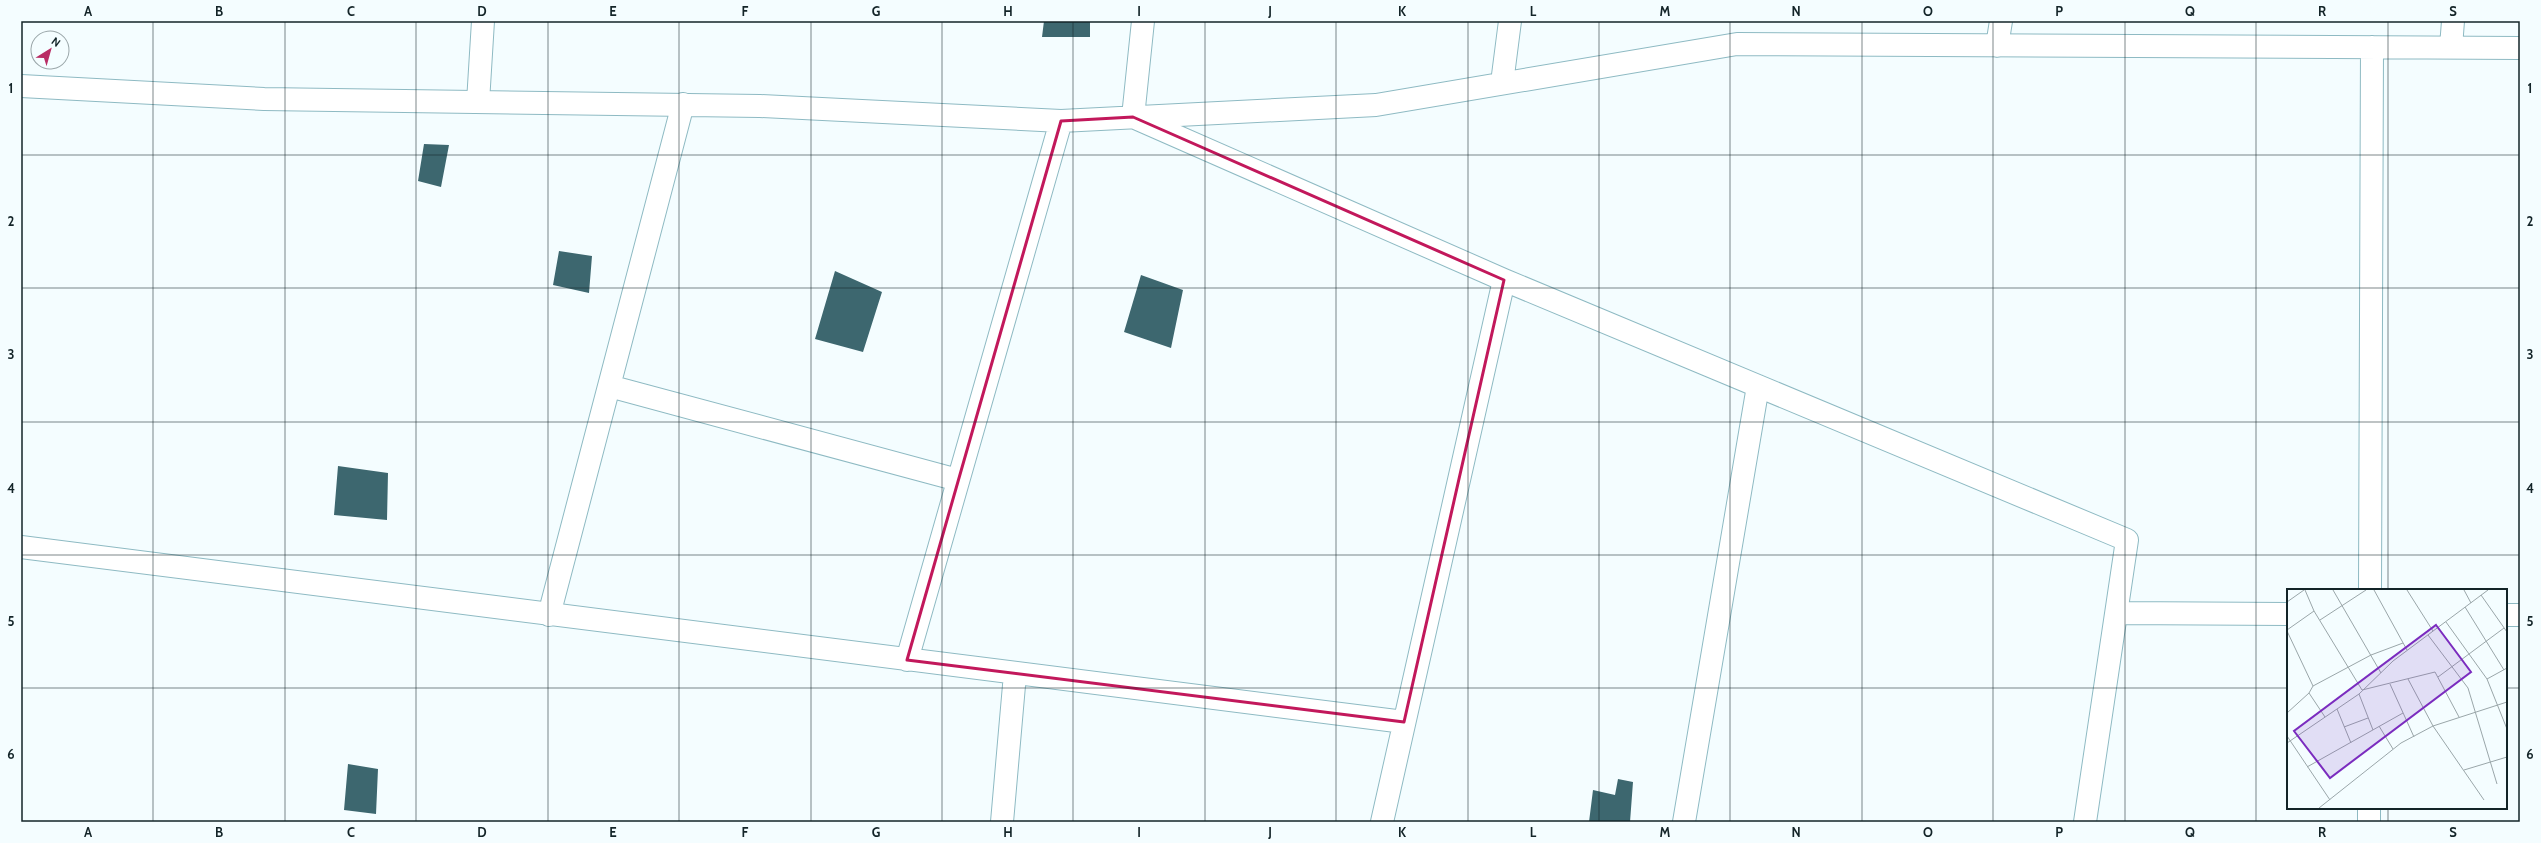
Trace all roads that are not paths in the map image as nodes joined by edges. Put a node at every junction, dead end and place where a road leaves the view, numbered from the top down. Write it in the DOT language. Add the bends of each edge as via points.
graph roads {
  1 [pos="483,21"];
  2 [pos="1143,21"];
  3 [pos="1510,21"];
  4 [pos="2001,21"];
  5 [pos="2453,21"];
  6 [pos="1997,46"];
  7 [pos="2372,47"];
  8 [pos="2451,47"];
  9 [pos="2520,48"];
  10 [pos="1502,83"];
  11 [pos="21,86"];
  12 [pos="478,102"];
  13 [pos="683,104"];
  14 [pos="1133,117"];
  15 [pos="1061,121"];
  16 [pos="1504,280"];
  17 [pos="610,386"];
  18 [pos="1758,386"];
  19 [pos="958,480"];
  20 [pos="21,547"];
  21 [pos="2370,589"];
  22 [pos="2117,613"];
  23 [pos="2287,614"];
  24 [pos="549,615"];
  25 [pos="2507,615"];
  26 [pos="2520,615"];
  27 [pos="907,660"];
  28 [pos="1015,674"];
  29 [pos="1404,722"];
  30 [pos="2369,809"];
  31 [pos="1002,822"];
  32 [pos="1382,822"];
  33 [pos="1684,822"];
  34 [pos="2085,822"];
  35 [pos="2369,822"];
  1 -- 12 [label="street"];
  2 -- 14 [label="street"];
  3 -- 10 [label="street"];
  4 -- 6 [label="street"];
  5 -- 8 [label="street"];
  6 -- 7 [label="street"];
  6 -- 10 [label="street" via="1737,44"];
  7 -- 8 [label="street"];
  7 -- 21 [label="street"];
  8 -- 9 [label="street"];
  10 -- 14 [label="street" via="1376,105"];
  11 -- 12 [label="street" via="264,99"];
  12 -- 13 [label="street"];
  13 -- 15 [label="street"];
  13 -- 17 [label="street"];
  14 -- 15 [label="street"];
  14 -- 16 [label="street"];
  15 -- 19 [label="street"];
  16 -- 18 [label="street"];
  16 -- 29 [label="street"];
  17 -- 19 [label="street"];
  17 -- 24 [label="street"];
  18 -- 22 [label="street" via="2127,540"];
  18 -- 33 [label="street"];
  19 -- 27 [label="street"];
  20 -- 24 [label="street"];
  22 -- 23 [label="street"];
  22 -- 34 [label="street"];
  24 -- 27 [label="street"];
  25 -- 26 [label="street"];
  27 -- 28 [label="street"];
  28 -- 29 [label="street"];
  28 -- 31 [label="street"];
  29 -- 32 [label="street"];
  30 -- 35 [label="street"];
}
